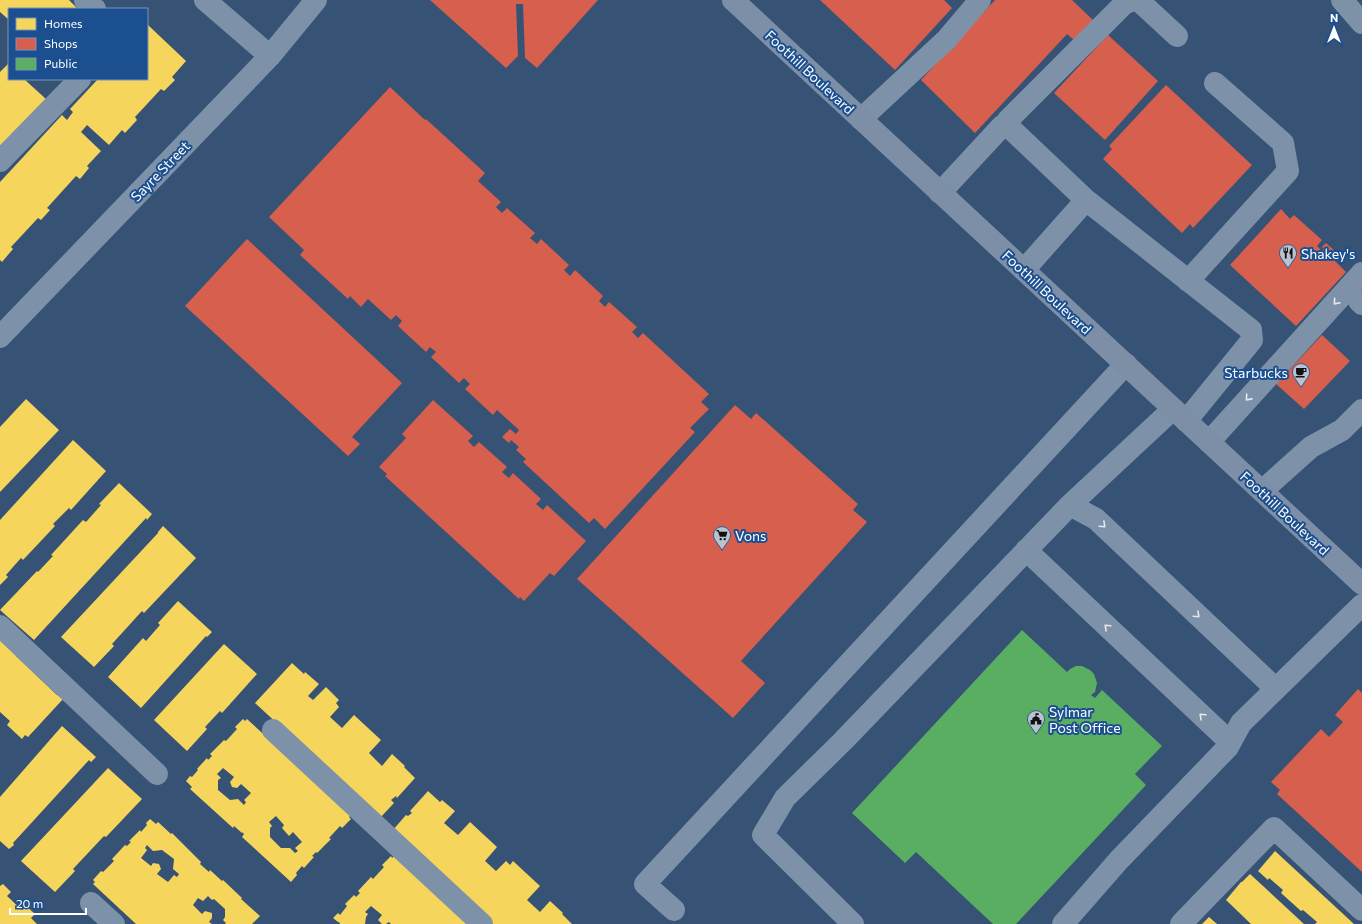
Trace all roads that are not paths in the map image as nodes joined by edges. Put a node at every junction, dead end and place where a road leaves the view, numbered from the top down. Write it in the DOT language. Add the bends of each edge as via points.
graph roads {
  1 [pos="85,0"];
  2 [pos="316,0"];
  3 [pos="733,0"];
  4 [pos="980,0"];
  5 [pos="1135,0"];
  6 [pos="1138,0"];
  7 [pos="1342,0"];
  8 [pos="212,2"];
  9 [pos="94,8"];
  10 [pos="1362,23"];
  11 [pos="1177,36"];
  12 [pos="270,56"];
  13 [pos="79,80"];
  14 [pos="1215,82"];
  15 [pos="861,119"];
  16 [pos="1008,126"];
  17 [pos="0,161"];
  18 [pos="940,193"];
  19 [pos="1086,200"];
  20 [pos="1024,270"];
  21 [pos="1362,273"];
  22 [pos="1188,280"];
  23 [pos="0,338"];
  24 [pos="1126,364"];
  25 [pos="1362,410"];
  26 [pos="1180,415"];
  27 [pos="1209,442"];
  28 [pos="1262,491"];
  29 [pos="1070,505"];
  30 [pos="1026,550"];
  31 [pos="1362,584"];
  32 [pos="1362,605"];
  33 [pos="0,626"];
  34 [pos="1276,689"];
  35 [pos="273,730"];
  36 [pos="1230,742"];
  37 [pos="157,774"];
  38 [pos="91,903"];
  39 [pos="674,910"];
  40 [pos="1362,910"];
  41 [pos="114,924"];
  42 [pos="482,924"];
  43 [pos="853,924"];
  44 [pos="1063,924"];
  45 [pos="1181,924"];
  1 -- 9 [label="street"];
  2 -- 12 [label="street, Sayre Street"];
  3 -- 15 [label="main road, Foothill Boulevard"];
  4 -- 15 [label="street" via="946,40"];
  5 -- 16 [label="street" via="1125,3 1008,120"];
  6 -- 11 [label="street"];
  7 -- 10 [label="highway"];
  8 -- 12 [label="street"];
  12 -- 23 [label="street, Sayre Street"];
  13 -- 17 [label="street"];
  14 -- 22 [label="street" via="1283,143 1288,171"];
  15 -- 18 [label="main road, Foothill Boulevard"];
  16 -- 18 [label="street" via="1002,126"];
  16 -- 19 [label="street"];
  18 -- 20 [label="main road, Foothill Boulevard"];
  19 -- 20 [label="street"];
  19 -- 22 [label="street"];
  20 -- 24 [label="main road, Foothill Boulevard"];
  21 -- 27 [label="street, one-way"];
  22 -- 26 [label="street" via="1251,330 1252,340"];
  24 -- 26 [label="main road, Foothill Boulevard"];
  24 -- 39 [label="street" via="645,884"];
  25 -- 28 [label="street" via="1342,430 1311,447"];
  26 -- 27 [label="main road, Foothill Boulevard"];
  26 -- 29 [label="street"];
  27 -- 28 [label="main road, Foothill Boulevard"];
  28 -- 31 [label="main road, Foothill Boulevard"];
  29 -- 30 [label="street"];
  29 -- 34 [label="street, one-way" via="1096,519"];
  36 -- 30 [label="street, one-way"];
  30 -- 43 [label="street" via="785,798 763,834"];
  32 -- 34 [label="street"];
  33 -- 37 [label="street"];
  34 -- 36 [label="street" via="1242,723"];
  35 -- 42 [label="street"];
  36 -- 44 [label="street" via="1119,860"];
  38 -- 41 [label="street"];
  40 -- 45 [label="street" via="1274,828"];
}
